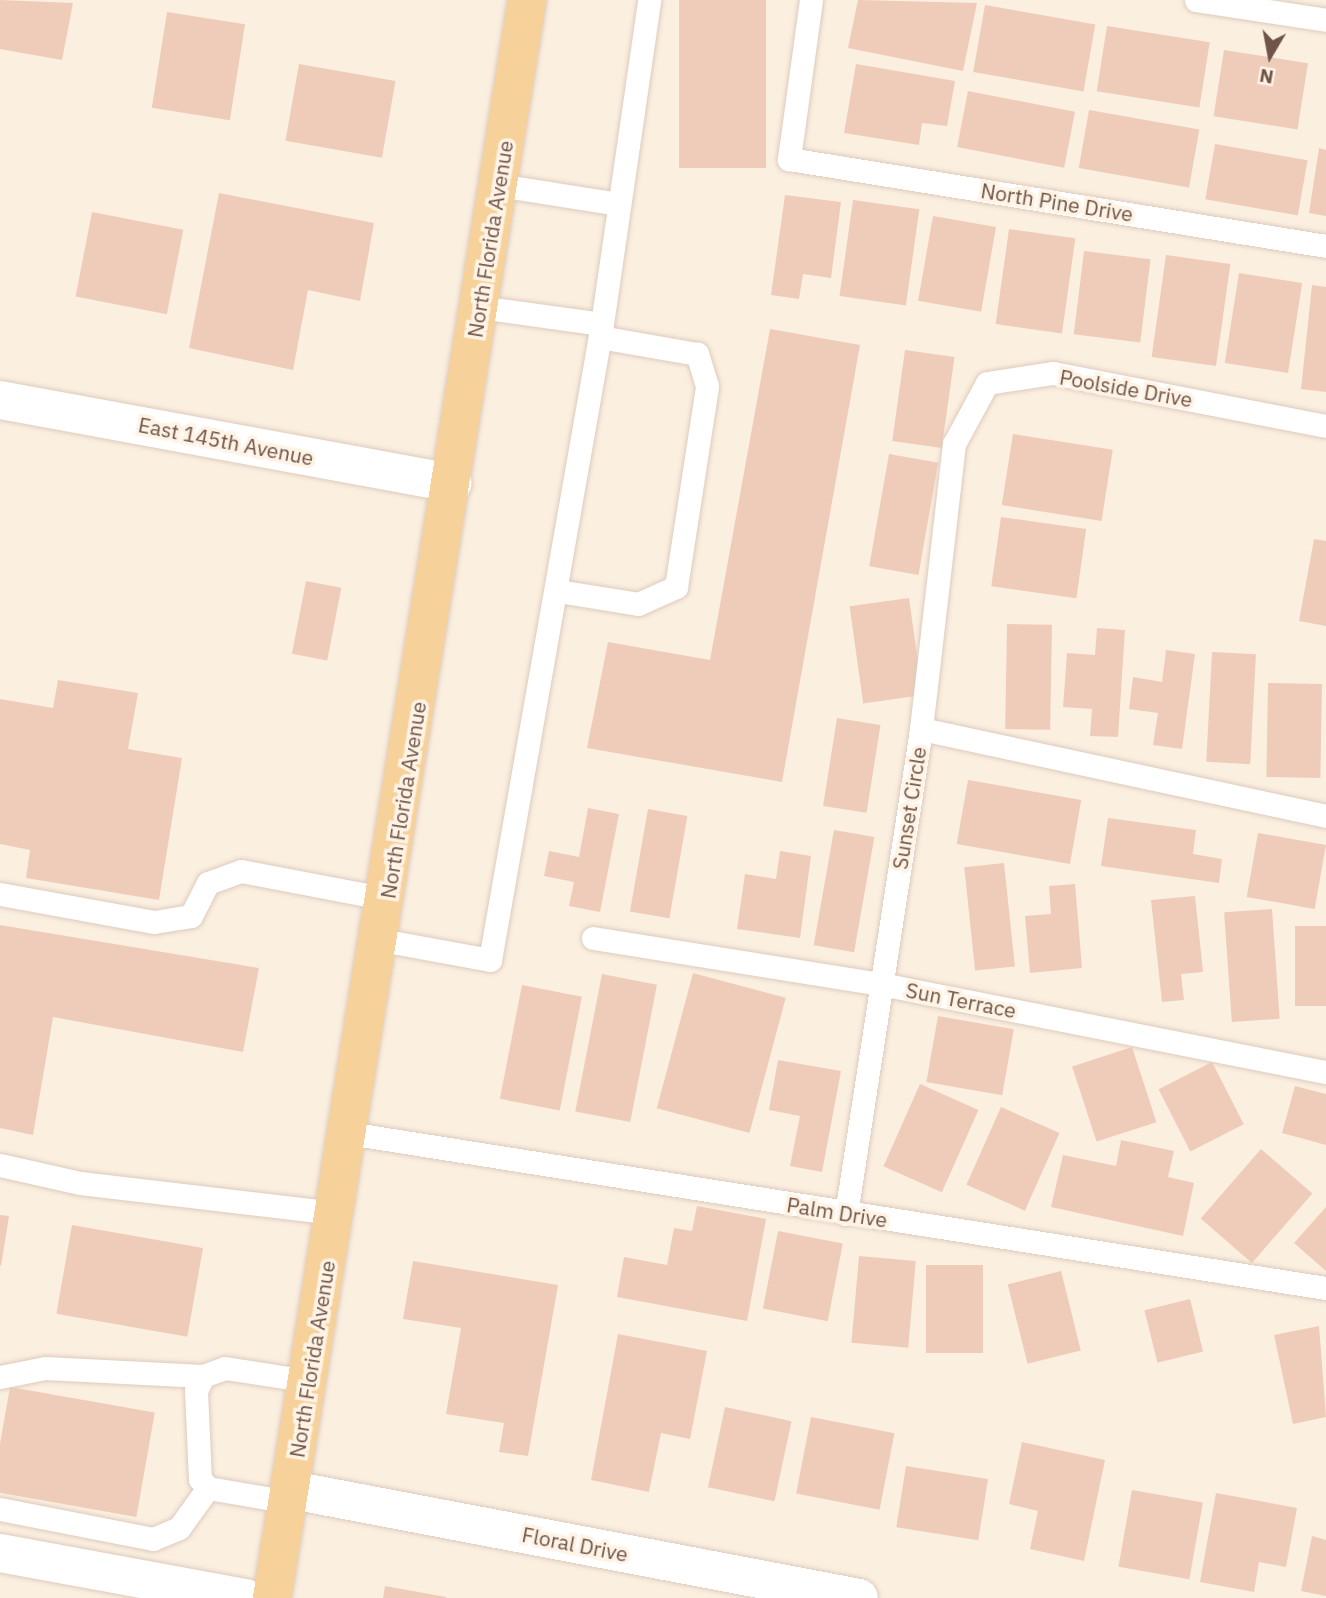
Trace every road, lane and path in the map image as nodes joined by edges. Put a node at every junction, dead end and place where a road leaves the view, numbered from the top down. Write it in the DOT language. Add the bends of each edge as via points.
graph roads {
  1 [pos="527,0"];
  2 [pos="649,0"];
  3 [pos="811,0"];
  4 [pos="1196,0"];
  5 [pos="1326,20"];
  6 [pos="499,185"];
  7 [pos="618,204"];
  8 [pos="1326,246"];
  9 [pos="480,307"];
  10 [pos="601,330"];
  11 [pos="0,400"];
  12 [pos="1326,425"];
  13 [pos="452,483"];
  14 [pos="558,591"];
  15 [pos="921,729"];
  16 [pos="1326,816"];
  17 [pos="0,894"];
  18 [pos="387,899"];
  19 [pos="593,938"];
  20 [pos="381,940"];
  21 [pos="881,984"];
  22 [pos="1326,1072"];
  23 [pos="348,1133"];
  24 [pos="0,1165"];
  25 [pos="335,1213"];
  26 [pos="846,1213"];
  27 [pos="1326,1288"];
  28 [pos="203,1376"];
  29 [pos="0,1377"];
  30 [pos="309,1381"];
  31 [pos="208,1488"];
  32 [pos="290,1496"];
  33 [pos="0,1509"];
  34 [pos="0,1553"];
  35 [pos="246,1598"];
  36 [pos="272,1598"];
  37 [pos="859,1598"];
  1 -- 6 [label="main road, North Florida Avenue"];
  2 -- 7 [label="lane"];
  3 -- 8 [label="lane, North Pine Drive" via="789,159"];
  4 -- 5 [label="lane"];
  6 -- 7 [label="lane"];
  6 -- 9 [label="main road, North Florida Avenue"];
  7 -- 10 [label="lane"];
  9 -- 10 [label="lane"];
  9 -- 13 [label="main road, North Florida Avenue"];
  10 -- 14 [label="lane"];
  10 -- 14 [label="lane" via="697,354 707,386 676,587 638,604"];
  11 -- 13 [label="street, East 145th Avenue"];
  12 -- 15 [label="lane, Poolside Drive" via="1053,373 987,383 954,444"];
  13 -- 18 [label="main road, North Florida Avenue"];
  14 -- 20 [label="lane" via="490,960"];
  15 -- 16 [label="lane, Sunset Circle"];
  15 -- 21 [label="lane, Sunset Circle"];
  17 -- 18 [label="lane" via="154,922 191,916 208,883 241,871"];
  18 -- 20 [label="main road, North Florida Avenue"];
  19 -- 21 [label="lane, Sun Terrace"];
  20 -- 23 [label="main road, North Florida Avenue"];
  21 -- 22 [label="lane, Sun Terrace"];
  21 -- 26 [label="lane, Sunset Circle"];
  23 -- 25 [label="main road, North Florida Avenue"];
  23 -- 26 [label="lane, Palm Drive"];
  24 -- 25 [label="lane" via="80,1183"];
  25 -- 30 [label="main road, North Florida Avenue"];
  26 -- 27 [label="lane, Palm Drive"];
  28 -- 29 [label="lane" via="45,1368"];
  28 -- 30 [label="lane" via="225,1368"];
  28 -- 31 [label="lane" via="196,1403 200,1479"];
  30 -- 32 [label="main road, North Florida Avenue"];
  31 -- 32 [label="lane"];
  31 -- 33 [label="lane" via="179,1528 153,1539"];
  32 -- 36 [label="main road, North Florida Avenue"];
  32 -- 37 [label="street, Floral Drive"];
  34 -- 35 [label="street"];
}
